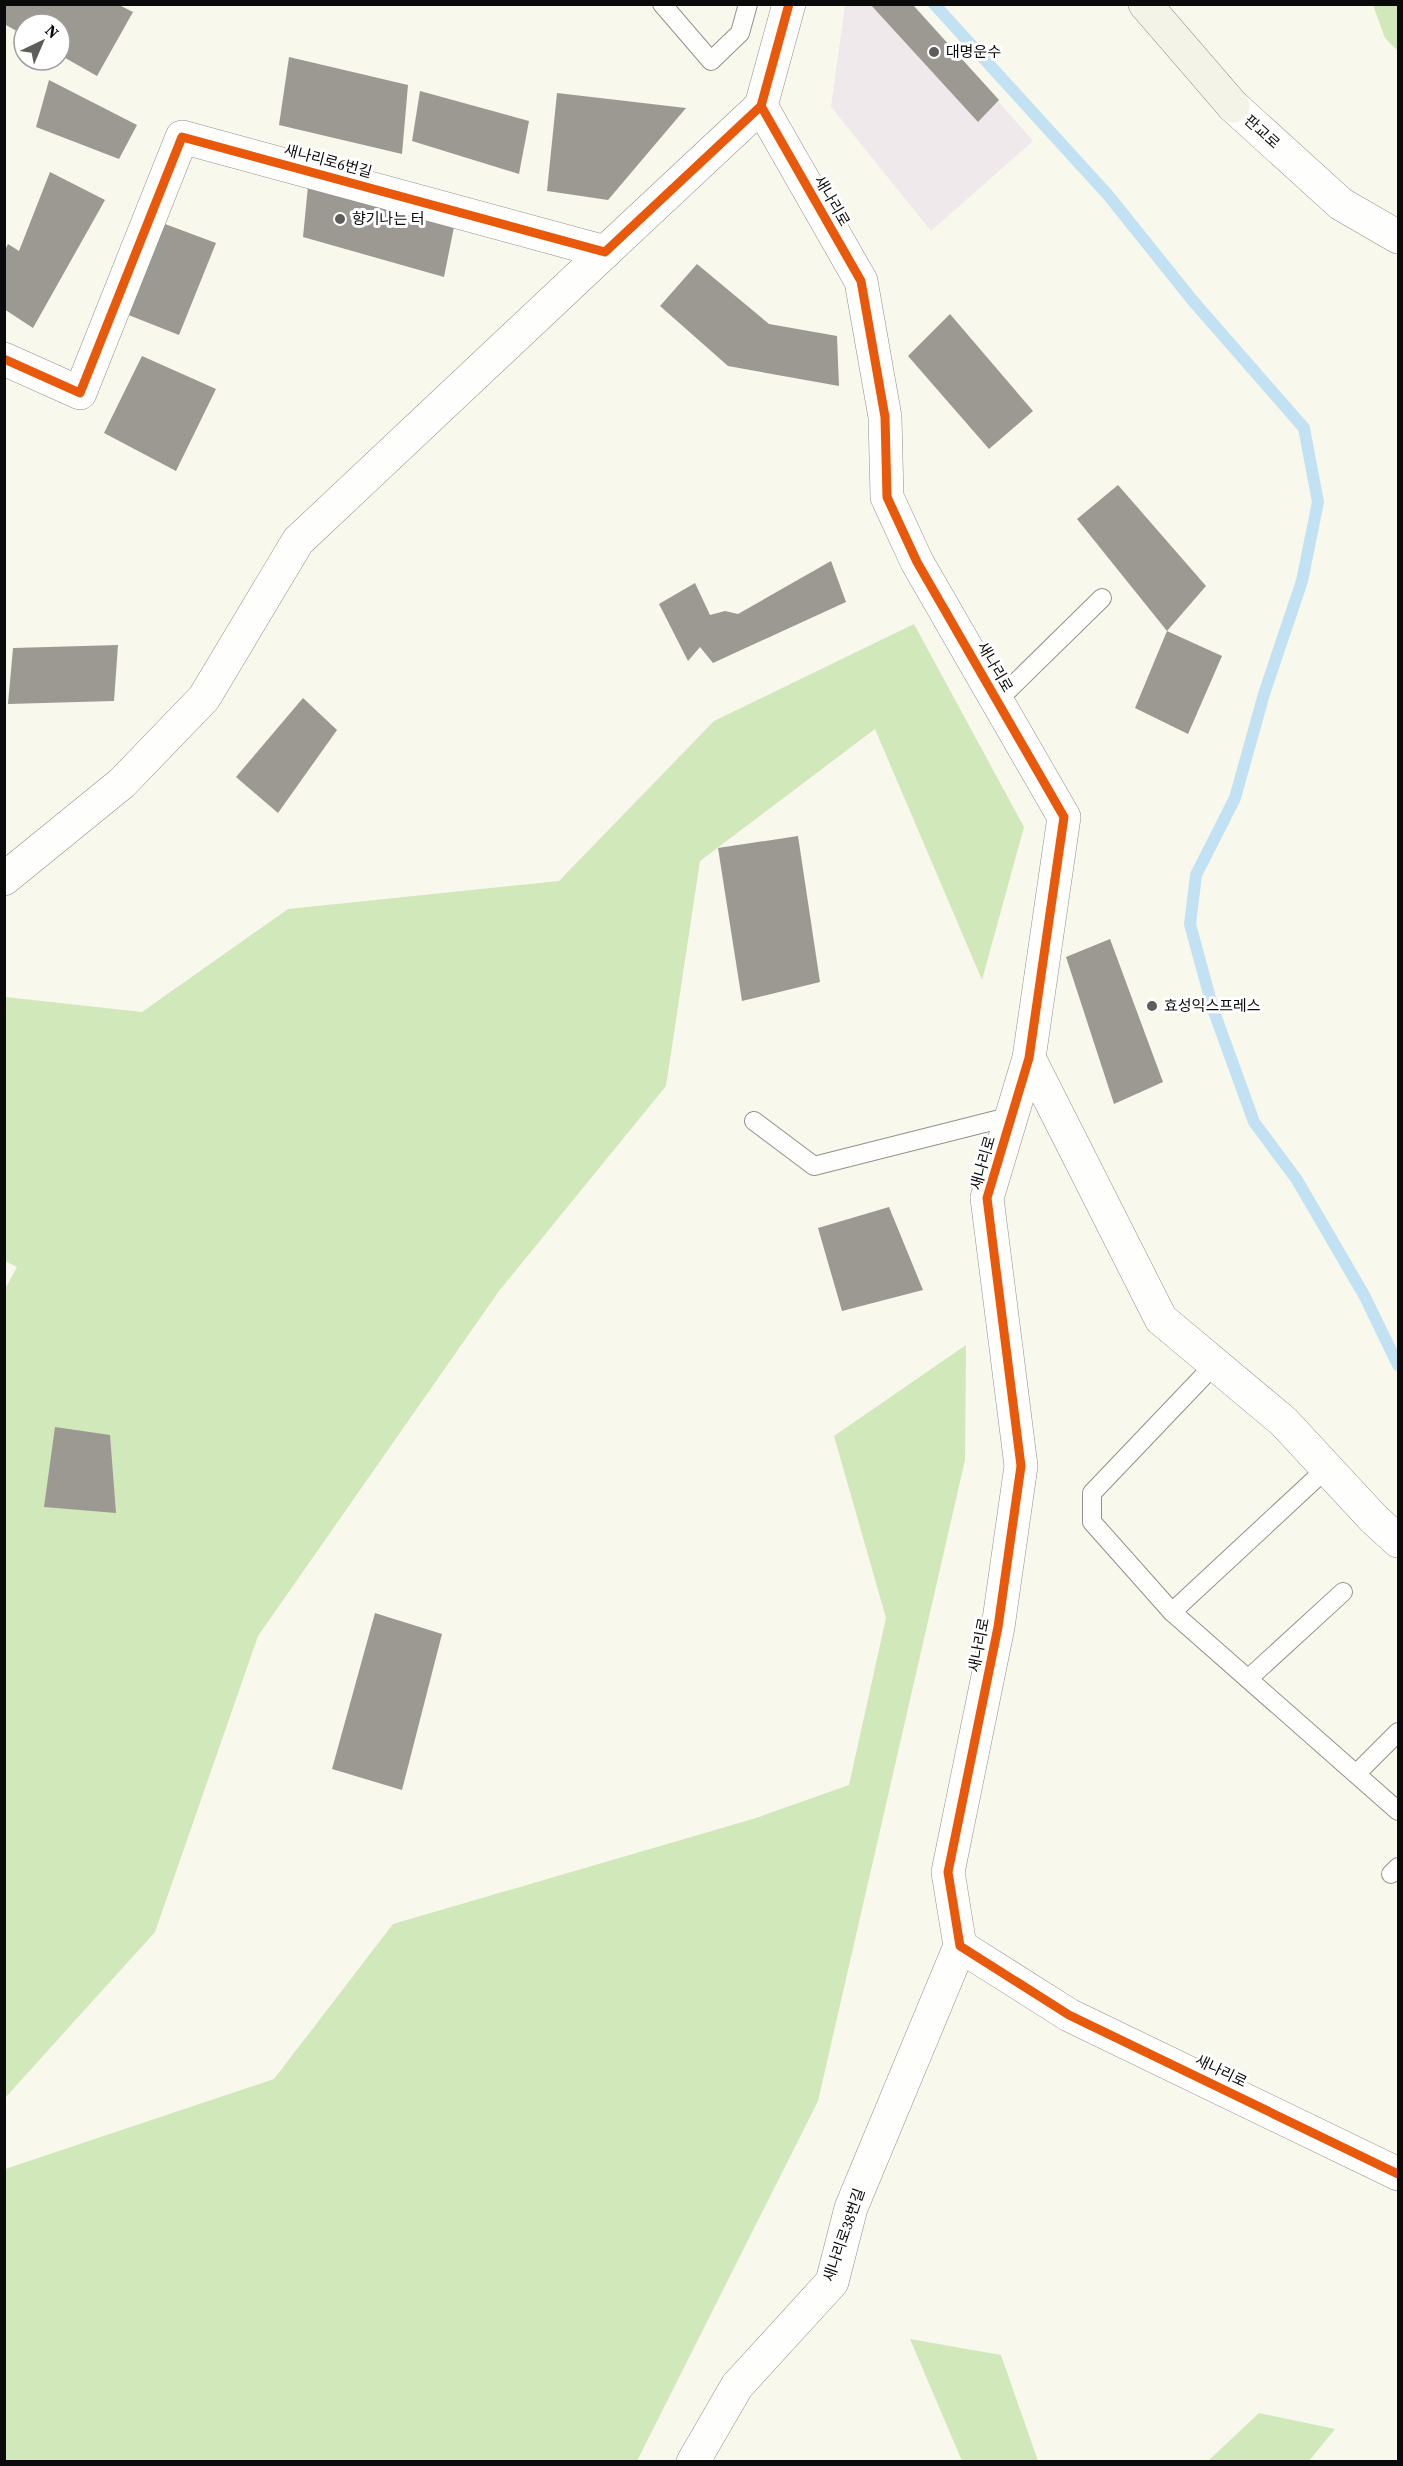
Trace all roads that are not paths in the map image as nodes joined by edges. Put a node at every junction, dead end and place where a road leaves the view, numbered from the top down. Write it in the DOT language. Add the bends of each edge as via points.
graph roads {
  1 [pos="662,4"];
  2 [pos="748,4"];
  3 [pos="789,4"];
  4 [pos="1145,4"];
  5 [pos="761,106"];
  6 [pos="1233,106"];
  7 [pos="1398,237"];
  8 [pos="606,252"];
  9 [pos="4,359"];
  10 [pos="1102,598"];
  11 [pos="997,701"];
  12 [pos="4,879"];
  13 [pos="1029,1058"];
  14 [pos="1012,1116"];
  15 [pos="754,1121"];
  16 [pos="1215,1364"];
  17 [pos="1327,1468"];
  18 [pos="1398,1541"];
  19 [pos="1343,1592"];
  20 [pos="1172,1612"];
  21 [pos="1248,1679"];
  22 [pos="1398,1732"];
  23 [pos="1356,1774"];
  24 [pos="1398,1811"];
  25 [pos="960,1946"];
  26 [pos="1398,2174"];
  27 [pos="693,2462"];
  1 -- 2 [label="lane" via="711,61 740,33"];
  3 -- 5 [label="street"];
  4 -- 6 [label="main road, 판교로"];
  5 -- 8 [label="street"];
  5 -- 11 [label="street, 새나리로" via="861,281 885,417 887,496 917,562"];
  6 -- 7 [label="street, 판교로" via="1341,204"];
  8 -- 9 [label="street, 새나리로6번길" via="182,137 80,393"];
  8 -- 12 [label="street" via="298,541 204,698 122,783"];
  10 -- 11 [label="lane"];
  11 -- 13 [label="street, 새나리로" via="1064,817"];
  13 -- 14 [label="street, 새나리로"];
  13 -- 16 [label="street" via="1161,1319"];
  14 -- 15 [label="lane" via="814,1166"];
  14 -- 25 [label="street, 새나리로" via="987,1198 1021,1466 998,1626 948,1872"];
  16 -- 17 [label="street" via="1284,1422"];
  16 -- 20 [label="lane" via="1092,1493 1092,1522"];
  17 -- 18 [label="street"];
  17 -- 20 [label="lane"];
  19 -- 21 [label="lane"];
  20 -- 21 [label="lane"];
  21 -- 23 [label="lane"];
  22 -- 23 [label="lane"];
  23 -- 24 [label="lane"];
  25 -- 26 [label="street, 새나리로" via="1069,2015"];
  25 -- 27 [label="street, 새나리로38번길" via="851,2208 832,2282 737,2386"];
}
